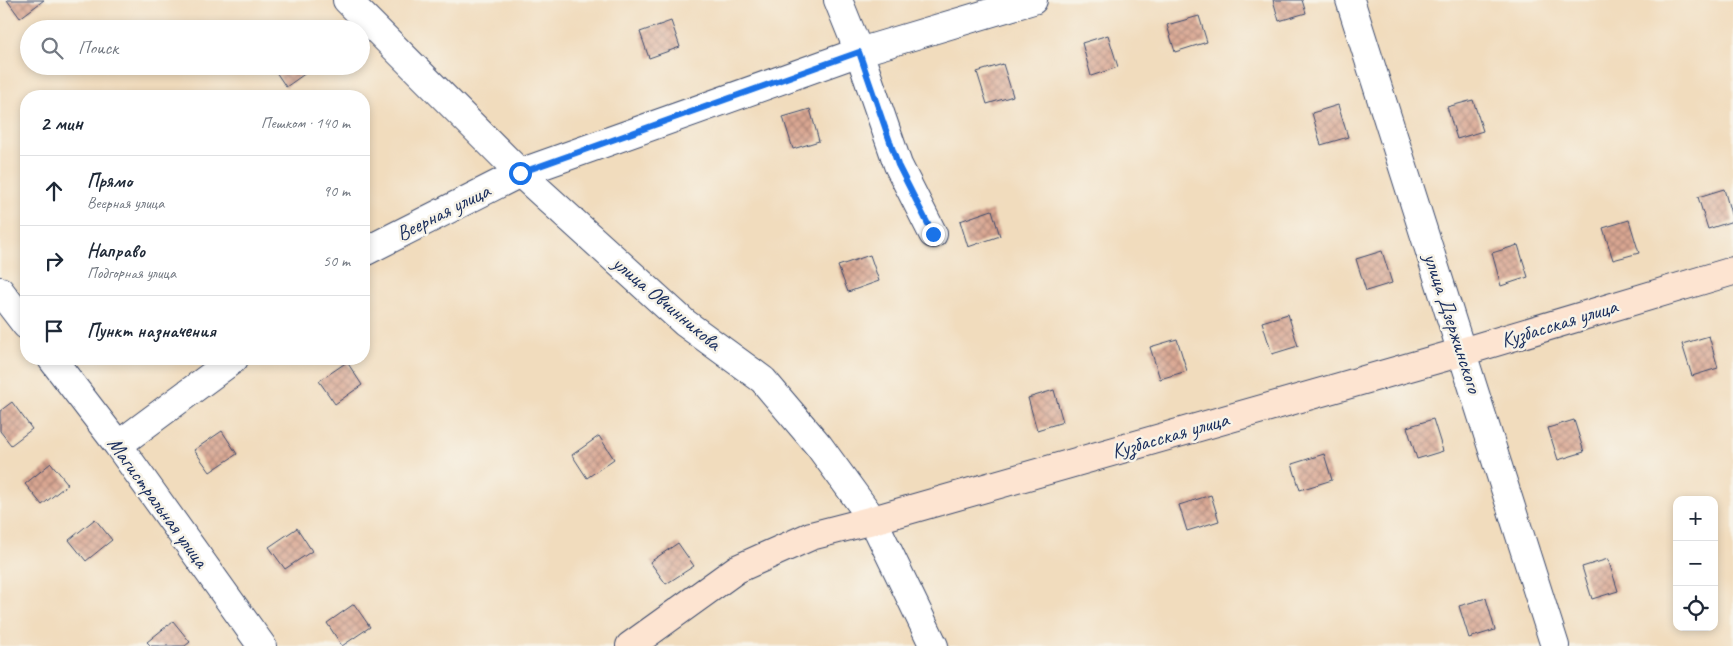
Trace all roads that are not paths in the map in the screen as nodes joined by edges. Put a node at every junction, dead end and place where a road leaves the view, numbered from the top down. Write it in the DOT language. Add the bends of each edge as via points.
graph roads {
  1 [pos="347,0"];
  2 [pos="838,0"];
  3 [pos="1033,0"];
  4 [pos="1350,0"];
  5 [pos="367,20"];
  6 [pos="370,23"];
  7 [pos="859,52"];
  8 [pos="520,173"];
  9 [pos="933,234"];
  10 [pos="370,249"];
  11 [pos="1733,271"];
  12 [pos="0,291"];
  13 [pos="20,317"];
  14 [pos="1462,352"];
  15 [pos="57,365"];
  16 [pos="226,365"];
  17 [pos="118,445"];
  18 [pos="873,520"];
  19 [pos="262,646"];
  20 [pos="630,646"];
  21 [pos="934,646"];
  22 [pos="1555,646"];
  1 -- 5 [label="street, улица Овчинникова"];
  2 -- 7 [label="street"];
  3 -- 7 [label="street, Веерная улица"];
  4 -- 14 [label="street, улица Дзержинского"];
  6 -- 8 [label="street, улица Овчинникова"];
  7 -- 8 [label="street, Веерная улица"];
  7 -- 9 [label="street" via="898,165"];
  8 -- 10 [label="street, Веерная улица"];
  8 -- 18 [label="street, улица Овчинникова" via="685,323 763,380 819,446"];
  11 -- 14 [label="street, Кузбасская улица"];
  12 -- 13 [label="street"];
  14 -- 18 [label="street, Кузбасская улица"];
  14 -- 22 [label="street, улица Дзержинского"];
  15 -- 17 [label="street, Магистральная улица"];
  16 -- 17 [label="street"];
  17 -- 19 [label="street, Магистральная улица"];
  18 -- 20 [label="street, Кузбасская улица" via="810,536 737,569"];
  18 -- 21 [label="street, улица Овчинникова"];
}
